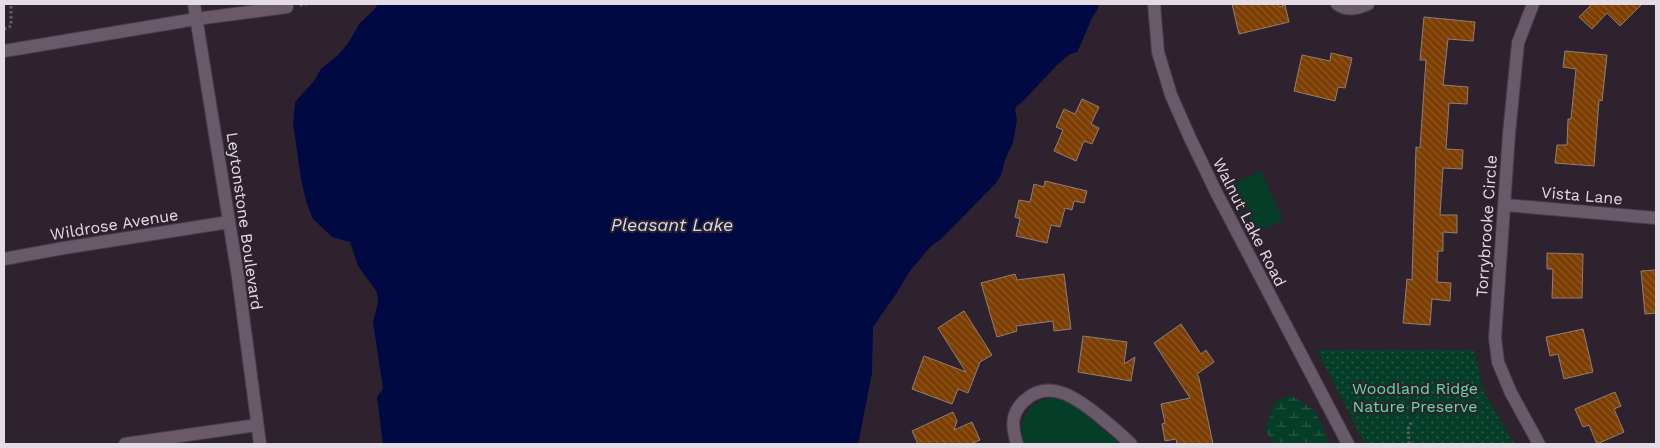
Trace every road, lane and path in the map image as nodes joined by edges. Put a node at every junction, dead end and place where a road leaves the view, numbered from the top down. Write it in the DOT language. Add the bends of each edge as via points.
graph roads {
  1 [pos="11,4"];
  2 [pos="194,4"];
  3 [pos="1154,4"];
  4 [pos="1337,4"];
  5 [pos="1368,4"];
  6 [pos="1533,4"];
  7 [pos="286,7"];
  8 [pos="196,19"];
  9 [pos="4,28"];
  10 [pos="4,51"];
  11 [pos="1505,205"];
  12 [pos="1656,218"];
  13 [pos="229,222"];
  14 [pos="4,259"];
  15 [pos="1411,423"];
  16 [pos="257,425"];
  17 [pos="125,444"];
  18 [pos="260,444"];
  19 [pos="1016,444"];
  20 [pos="1131,444"];
  21 [pos="1348,444"];
  22 [pos="1409,444"];
  23 [pos="1539,444"];
  1 -- 9 [label="path" via="11,26"];
  2 -- 8 [label="street, Leytonstone Boulevard"];
  3 -- 21 [label="street, Walnut Lake Road" via="1158,52 1171,95 1239,238"];
  4 -- 5 [label="street" via="1352,9"];
  6 -- 11 [label="street, Torrybrooke Circle" via="1518,43"];
  7 -- 8 [label="street"];
  8 -- 10 [label="street"];
  8 -- 13 [label="street, Leytonstone Boulevard"];
  11 -- 12 [label="street, Vista Lane"];
  11 -- 23 [label="street, Torrybrooke Circle" via="1496,300 1498,362"];
  13 -- 14 [label="street, Wildrose Avenue"];
  13 -- 16 [label="street, Leytonstone Boulevard"];
  15 -- 22 [label="path"];
  16 -- 17 [label="street"];
  16 -- 18 [label="street, Leytonstone Boulevard"];
  19 -- 20 [label="street" via="1012,428 1017,409 1033,394 1058,391 1070,394 1085,404"];
}
